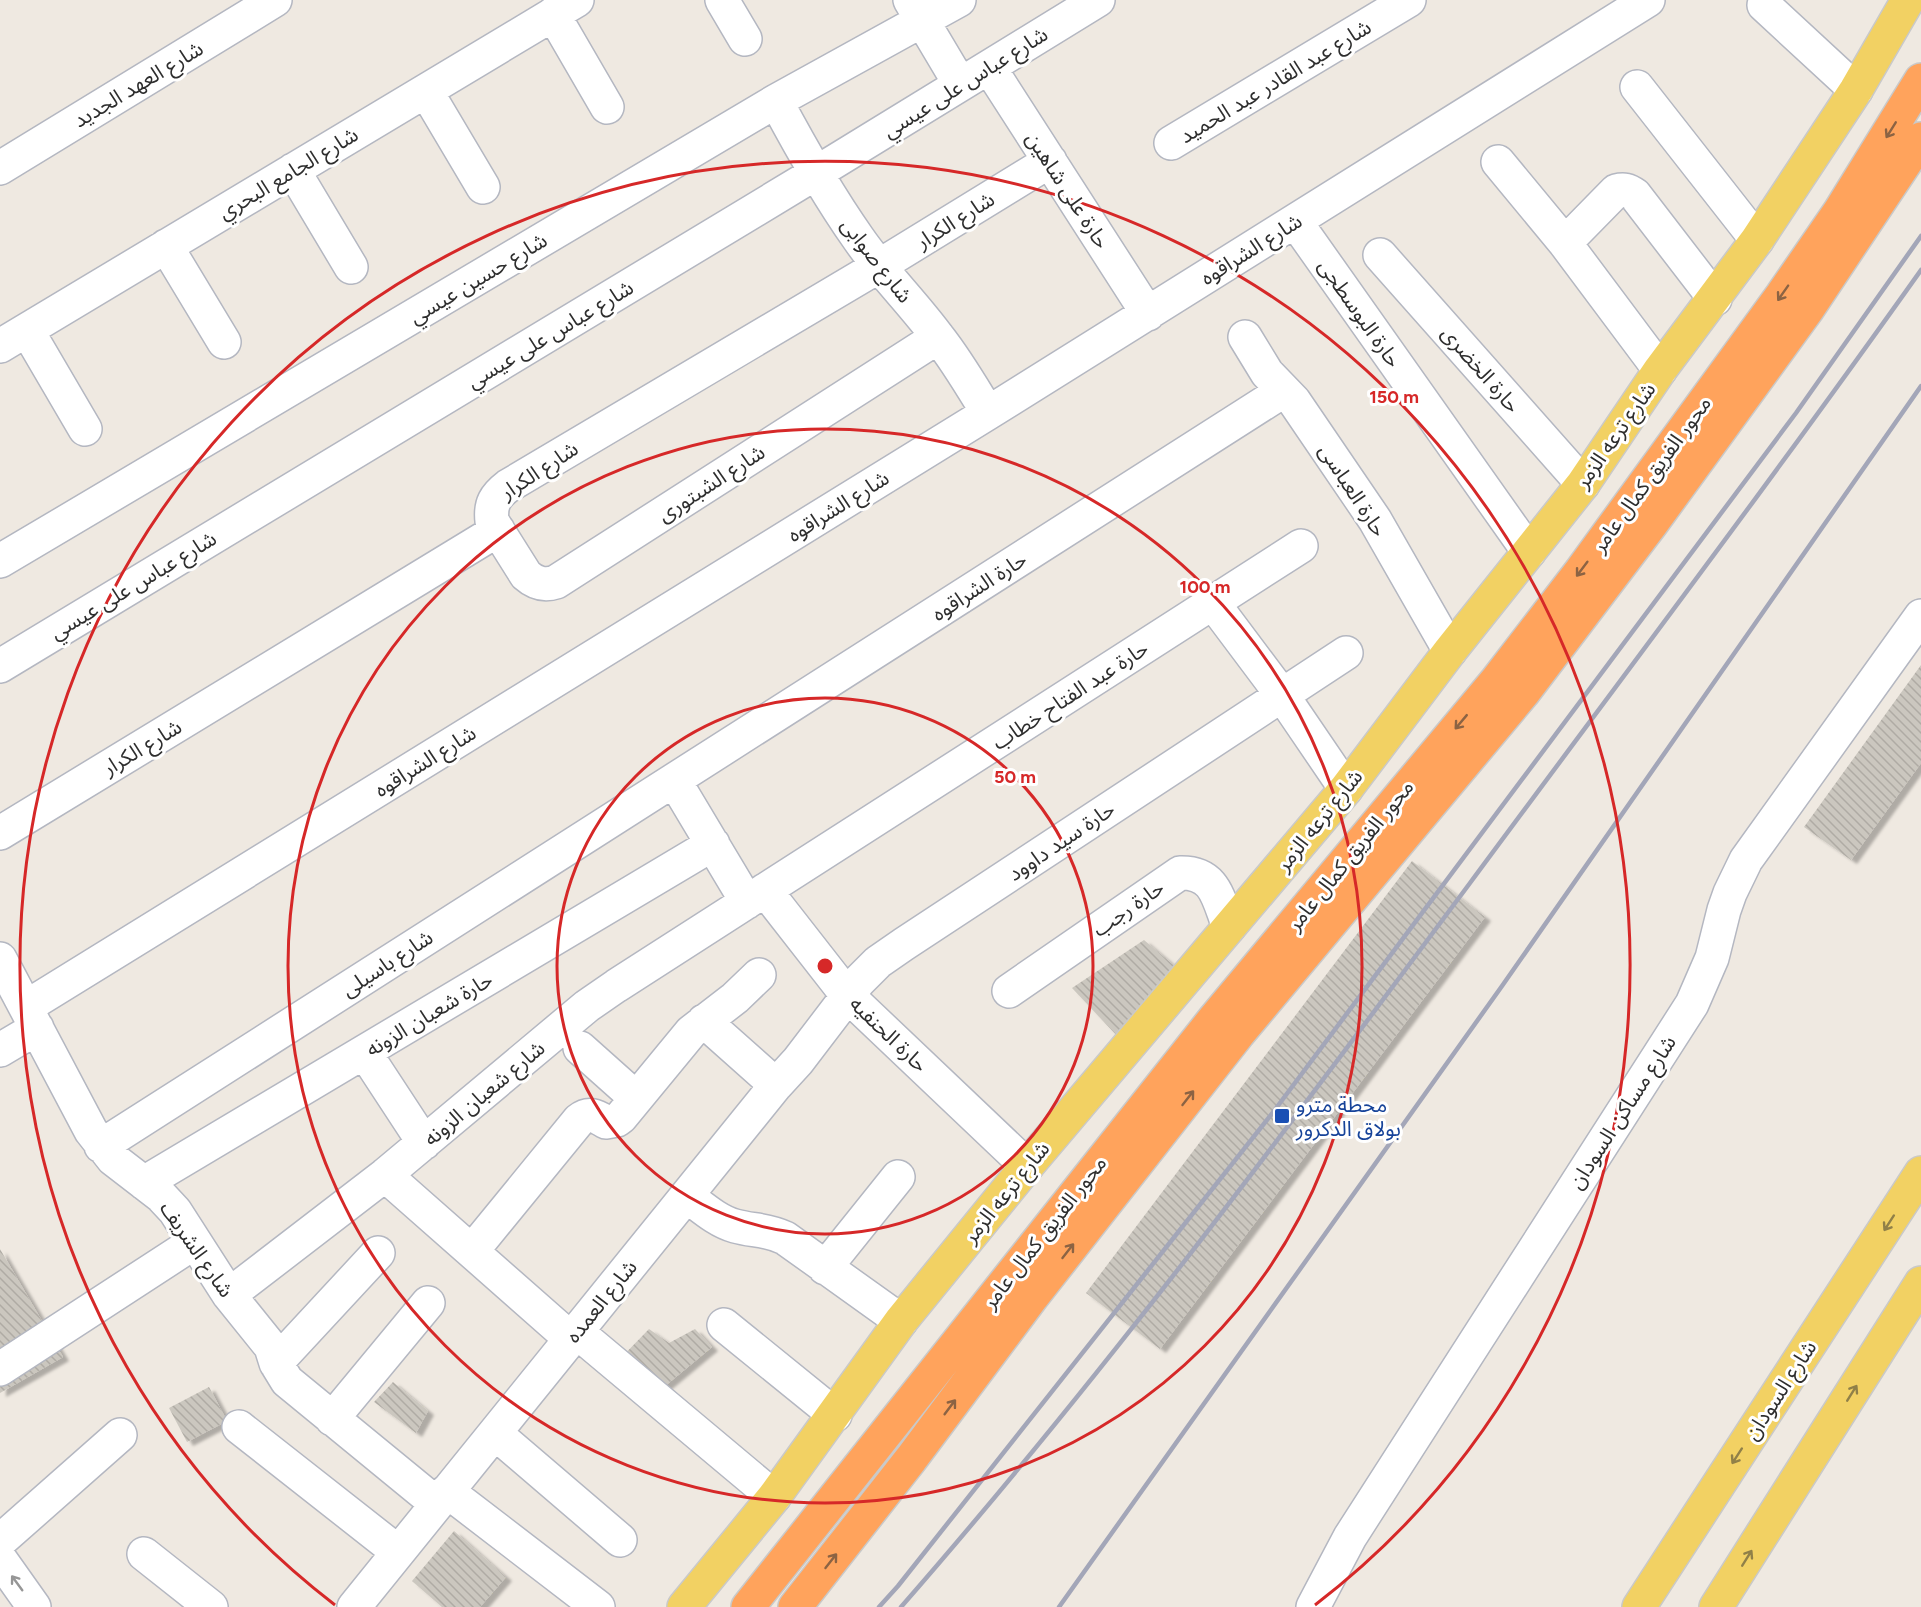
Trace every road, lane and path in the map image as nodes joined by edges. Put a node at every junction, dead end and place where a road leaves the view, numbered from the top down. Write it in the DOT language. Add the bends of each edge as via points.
graph roads {
  1 [pos="275,0"];
  2 [pos="722,0"];
  3 [pos="959,0"];
  4 [pos="1098,0"];
  5 [pos="1409,0"];
  6 [pos="1648,0"];
  7 [pos="1908,0"];
  8 [pos="1764,4"];
  9 [pos="565,7"];
  10 [pos="916,10"];
  11 [pos="745,39"];
  12 [pos="989,67"];
  13 [pos="1921,80"];
  14 [pos="960,84"];
  15 [pos="1637,87"];
  16 [pos="1856,90"];
  17 [pos="426,91"];
  18 [pos="776,101"];
  19 [pos="608,107"];
  20 [pos="1921,139"];
  21 [pos="1171,143"];
  22 [pos="1050,161"];
  23 [pos="1498,162"];
  24 [pos="0,168"];
  25 [pos="293,170"];
  26 [pos="816,173"];
  27 [pos="483,187"];
  28 [pos="1295,221"];
  29 [pos="1757,240"];
  30 [pos="1565,243"];
  31 [pos="166,246"];
  32 [pos="1380,255"];
  33 [pos="879,266"];
  34 [pos="351,267"];
  35 [pos="1715,299"];
  36 [pos="1148,314"];
  37 [pos="938,337"];
  38 [pos="1245,337"];
  39 [pos="14,338"];
  40 [pos="224,342"];
  41 [pos="1660,370"];
  42 [pos="1283,391"];
  43 [pos="988,413"];
  44 [pos="86,429"];
  45 [pos="1583,484"];
  46 [pos="498,530"];
  47 [pos="1301,546"];
  48 [pos="1529,552"];
  49 [pos="0,561"];
  50 [pos="1213,603"];
  51 [pos="1921,616"];
  52 [pos="1450,651"];
  53 [pos="1346,654"];
  54 [pos="0,666"];
  55 [pos="1282,695"];
  56 [pos="674,780"];
  57 [pos="1346,789"];
  58 [pos="0,833"];
  59 [pos="713,844"];
  60 [pos="756,896"];
  61 [pos="1229,927"];
  62 [pos="0,959"];
  63 [pos="759,975"];
  64 [pos="1009,991"];
  65 [pos="847,995"];
  66 [pos="31,1017"];
  67 [pos="704,1021"];
  68 [pos="580,1048"];
  69 [pos="0,1050"];
  70 [pos="365,1053"];
  71 [pos="776,1085"];
  72 [pos="636,1098"];
  73 [pos="424,1143"];
  74 [pos="101,1146"];
  75 [pos="1027,1166"];
  76 [pos="1921,1173"];
  77 [pos="385,1175"];
  78 [pos="898,1177"];
  79 [pos="144,1184"];
  80 [pos="687,1196"];
  81 [pos="195,1242"];
  82 [pos="472,1251"];
  83 [pos="378,1253"];
  84 [pos="825,1268"];
  85 [pos="1921,1283"];
  86 [pos="229,1295"];
  87 [pos="428,1304"];
  88 [pos="900,1322"];
  89 [pos="724,1325"];
  90 [pos="574,1335"];
  91 [pos="276,1363"];
  92 [pos="0,1369"];
  93 [pos="835,1415"];
  94 [pos="332,1419"];
  95 [pos="239,1427"];
  96 [pos="495,1433"];
  97 [pos="120,1435"];
  98 [pos="774,1497"];
  99 [pos="442,1498"];
  100 [pos="620,1540"];
  101 [pos="0,1541"];
  102 [pos="398,1552"];
  103 [pos="144,1554"];
  104 [pos="0,1559"];
  105 [pos="34,1607"];
  106 [pos="211,1607"];
  107 [pos="354,1607"];
  108 [pos="598,1607"];
  109 [pos="684,1607"];
  110 [pos="748,1607"];
  111 [pos="795,1607"];
  112 [pos="1313,1607"];
  113 [pos="1639,1607"];
  114 [pos="1716,1607"];
  1 -- 24 [label="street, شارع العهد الجديد"];
  2 -- 11 [label="street"];
  3 -- 10 [label="street, شارع حسين عيسي"];
  4 -- 12 [label="street, شارع عباس على عيسي"];
  5 -- 21 [label="street, شارع عبد القادر عبد الحميد"];
  6 -- 28 [label="street, شارع الشراقوه"];
  7 -- 16 [label="main road, شارع ترعه الزمر"];
  8 -- 16 [label="street"];
  9 -- 17 [label="street, شارع الجامع البحري"];
  9 -- 19 [label="street"];
  10 -- 14 [label="street"];
  10 -- 18 [label="street, شارع حسين عيسي"];
  12 -- 14 [label="street, شارع عباس على عيسي"];
  12 -- 22 [label="street, حارة على شاهين"];
  13 -- 110 [label="highway, محور الفريق كمال عامر, one-way" via="1840,211 1782,295 1581,571 1497,680 1215,1018"];
  14 -- 26 [label="street, شارع عباس على عيسي"];
  15 -- 29 [label="street"];
  16 -- 29 [label="main road, شارع ترعه الزمر"];
  17 -- 25 [label="street, شارع الجامع البحري"];
  17 -- 27 [label="street"];
  18 -- 26 [label="street, شارع صوابى"];
  18 -- 49 [label="street, شارع حسين عيسي"];
  111 -- 20 [label="highway, محور الفريق كمال عامر, one-way" via="1238,1034 1523,693 1807,310"];
  22 -- 33 [label="street, شارع الكرار"];
  22 -- 36 [label="street, حارة على شاهين"];
  23 -- 30 [label="street"];
  25 -- 31 [label="street, شارع الجامع البحري"];
  25 -- 34 [label="street"];
  26 -- 33 [label="street, شارع صوابى"];
  26 -- 54 [label="street, شارع عباس على عيسي"];
  28 -- 36 [label="street, شارع الشراقوه"];
  28 -- 48 [label="street, حارة البوسطجى"];
  29 -- 35 [label="main road, شارع ترعه الزمر"];
  30 -- 35 [label="street" via="1616,191 1629,190"];
  30 -- 41 [label="street"];
  31 -- 39 [label="street, شارع الجامع البحري"];
  31 -- 40 [label="street"];
  32 -- 45 [label="street, حارة الخضرى"];
  33 -- 37 [label="street, شارع صوابى"];
  33 -- 46 [label="street, شارع الكرار" via="507,486 493,501 492,521"];
  35 -- 41 [label="main road, شارع ترعه الزمر"];
  36 -- 43 [label="street, شارع الشراقوه"];
  37 -- 43 [label="street, شارع صوابى"];
  37 -- 46 [label="street, شارع الشبتورى" via="556,582 548,585 526,575"];
  38 -- 42 [label="street, حارة العباسى"];
  39 -- 44 [label="street"];
  41 -- 45 [label="main road, شارع ترعه الزمر"];
  42 -- 52 [label="street, حارة العباسى" via="1300,409 1375,520"];
  42 -- 56 [label="street, حارة الشراقوه"];
  43 -- 66 [label="street, شارع الشراقوه"];
  45 -- 48 [label="main road, شارع ترعه الزمر"];
  46 -- 58 [label="street, شارع الكرار"];
  47 -- 50 [label="street, حارة عبد الفتاح خطاب"];
  48 -- 52 [label="main road, شارع ترعه الزمر"];
  50 -- 55 [label="street"];
  50 -- 60 [label="street, حارة عبد الفتاح خطاب"];
  51 -- 112 [label="street, شارع مساكن السودان" via="1746,860 1727,901 1712,958 1692,1004 1362,1518"];
  52 -- 57 [label="main road, شارع ترعه الزمر"];
  53 -- 55 [label="street, حارة سيد داوود"];
  55 -- 57 [label="street"];
  55 -- 65 [label="street, حارة سيد داوود" via="904,944 878,962"];
  56 -- 59 [label="street, حارة الحنفيه"];
  56 -- 74 [label="street, شارع باسيلى"];
  57 -- 61 [label="main road, شارع ترعه الزمر"];
  59 -- 60 [label="street, حارة الحنفيه"];
  59 -- 70 [label="street, حارة شعبان الزونه"];
  60 -- 65 [label="street, حارة الحنفيه"];
  60 -- 73 [label="street, شارع شعبان الزونه" via="587,1006"];
  61 -- 64 [label="street, حارة رجب" via="1213,886 1204,877 1180,873"];
  61 -- 75 [label="main road, شارع ترعه الزمر"];
  62 -- 66 [label="street, شارع الشريف"];
  63 -- 67 [label="street"];
  65 -- 71 [label="street, شارع العمده"];
  65 -- 75 [label="street, حارة الحنفيه"];
  66 -- 69 [label="street, شارع الشراقوه"];
  66 -- 74 [label="street, شارع الشريف"];
  67 -- 71 [label="street"];
  67 -- 72 [label="street"];
  68 -- 72 [label="street"];
  70 -- 73 [label="street"];
  70 -- 79 [label="street, حارة شعبان الزونه"];
  71 -- 80 [label="street, شارع العمده"];
  72 -- 82 [label="street" via="617,1120 606,1122 592,1115 579,1120"];
  73 -- 77 [label="street, شارع شعبان الزونه"];
  74 -- 79 [label="street, شارع الشريف"];
  75 -- 88 [label="main road, شارع ترعه الزمر"];
  76 -- 113 [label="main road, شارع السودان, one-way"];
  77 -- 82 [label="street"];
  77 -- 86 [label="street, شارع شعبان الزونه"];
  78 -- 84 [label="street"];
  79 -- 81 [label="street, شارع الشريف" via="175,1211"];
  80 -- 84 [label="street" via="727,1224 773,1232 785,1238"];
  80 -- 90 [label="street, شارع العمده"];
  81 -- 86 [label="street, شارع الشريف"];
  81 -- 92 [label="street"];
  82 -- 90 [label="street"];
  83 -- 91 [label="street"];
  84 -- 88 [label="street"];
  114 -- 85 [label="main road, one-way"];
  86 -- 91 [label="street, شارع الشريف" via="271,1347"];
  87 -- 94 [label="street"];
  88 -- 93 [label="main road, شارع ترعه الزمر"];
  89 -- 93 [label="street"];
  90 -- 96 [label="street, شارع العمده"];
  90 -- 98 [label="street"];
  91 -- 94 [label="street, شارع الشريف" via="287,1381"];
  93 -- 98 [label="main road, شارع ترعه الزمر"];
  94 -- 99 [label="street, شارع الشريف"];
  95 -- 102 [label="street"];
  96 -- 99 [label="street, شارع العمده"];
  96 -- 100 [label="street"];
  97 -- 101 [label="street"];
  98 -- 109 [label="main road, شارع ترعه الزمر"];
  99 -- 102 [label="street, شارع العمده"];
  99 -- 108 [label="street, شارع الشريف"];
  102 -- 107 [label="street, شارع العمده"];
  103 -- 106 [label="street"];
  105 -- 104 [label="street, one-way"];
}
